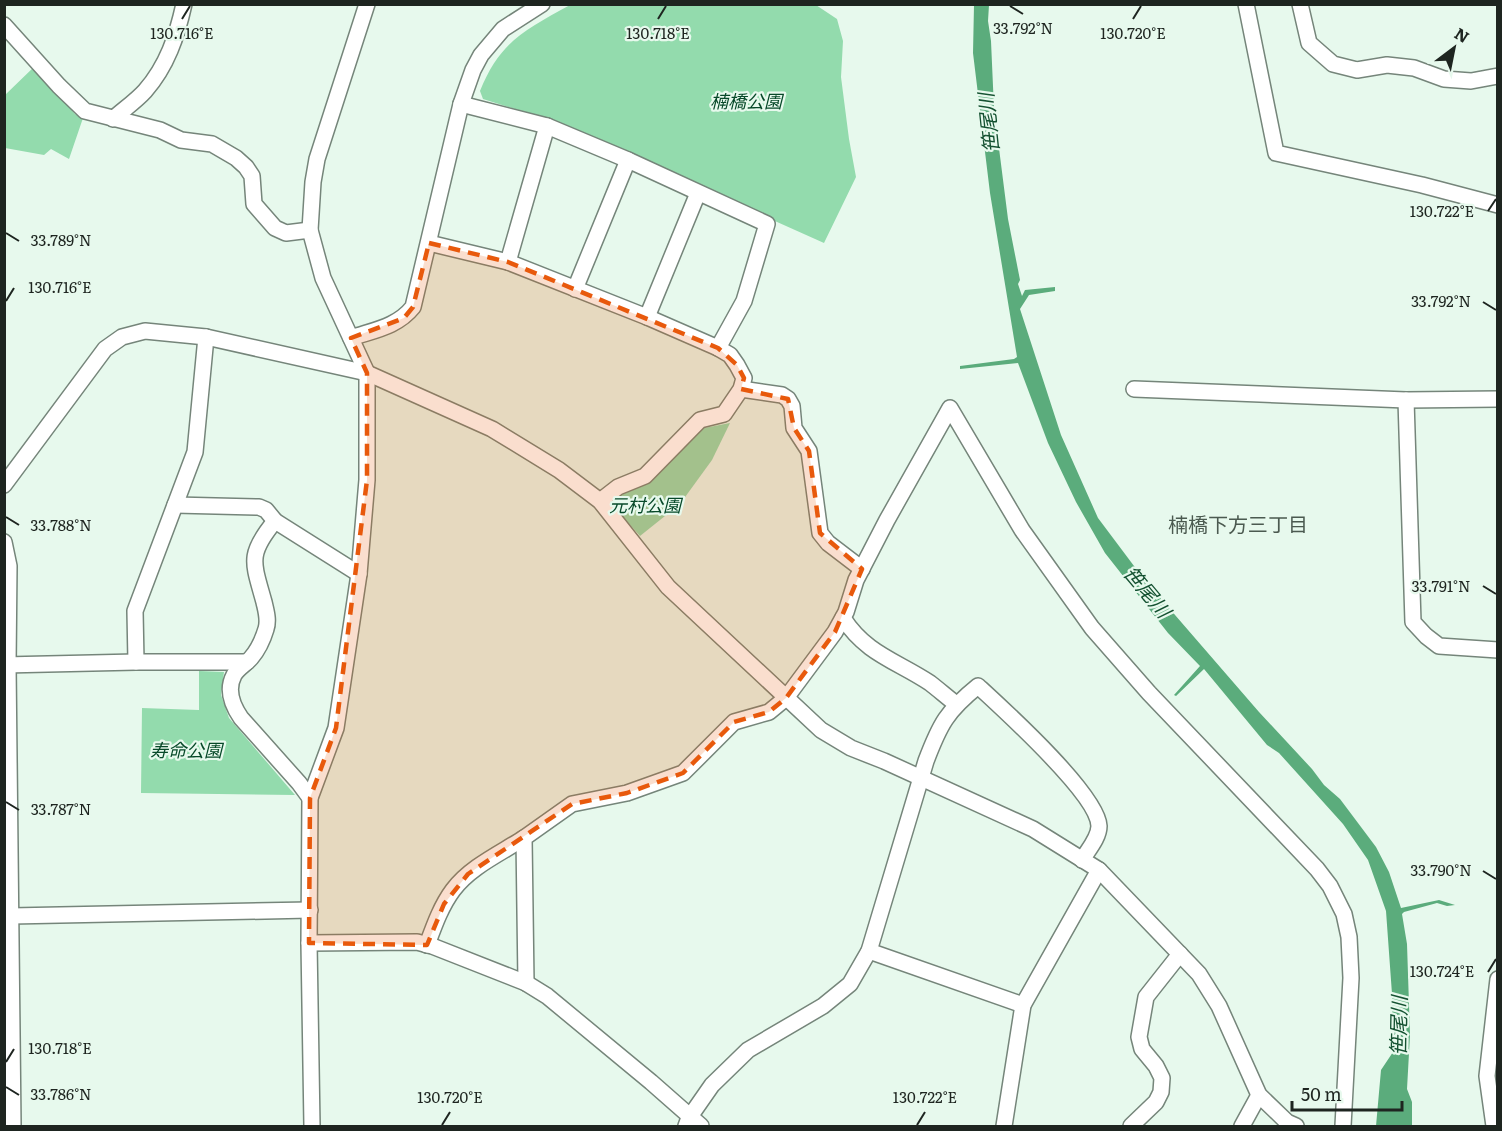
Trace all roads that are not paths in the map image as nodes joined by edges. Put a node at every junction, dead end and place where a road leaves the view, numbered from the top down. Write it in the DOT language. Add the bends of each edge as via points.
graph roads {
  1 [pos="184,4"];
  2 [pos="367,4"];
  3 [pos="542,4"];
  4 [pos="1246,4"];
  5 [pos="1300,4"];
  6 [pos="4,25"];
  7 [pos="1497,76"];
  8 [pos="461,104"];
  9 [pos="113,119"];
  10 [pos="547,126"];
  11 [pos="628,160"];
  12 [pos="698,193"];
  13 [pos="1497,205"];
  14 [pos="310,230"];
  15 [pos="429,243"];
  16 [pos="508,262"];
  17 [pos="575,289"];
  18 [pos="647,317"];
  19 [pos="206,337"];
  20 [pos="351,338"];
  21 [pos="718,348"];
  22 [pos="366,372"];
  23 [pos="741,389"];
  24 [pos="1134,389"];
  25 [pos="1497,399"];
  26 [pos="1406,400"];
  27 [pos="4,484"];
  28 [pos="600,501"];
  29 [pos="175,505"];
  30 [pos="275,521"];
  31 [pos="4,542"];
  32 [pos="862,569"];
  33 [pos="359,574"];
  34 [pos="843,618"];
  35 [pos="1497,650"];
  36 [pos="136,662"];
  37 [pos="247,662"];
  38 [pos="6,665"];
  39 [pos="786,698"];
  40 [pos="956,704"];
  41 [pos="922,778"];
  42 [pos="310,798"];
  43 [pos="524,838"];
  44 [pos="1082,860"];
  45 [pos="1100,870"];
  46 [pos="310,910"];
  47 [pos="11,916"];
  48 [pos="309,943"];
  49 [pos="427,945"];
  50 [pos="869,951"];
  51 [pos="1180,954"];
  52 [pos="1497,979"];
  53 [pos="526,983"];
  54 [pos="1023,1005"];
  55 [pos="1259,1095"];
  56 [pos="692,1124"];
  57 [pos="13,1126"];
  58 [pos="312,1126"];
  59 [pos="1004,1126"];
  60 [pos="1131,1126"];
  61 [pos="1242,1126"];
  62 [pos="1296,1126"];
  63 [pos="1343,1126"];
  64 [pos="1494,1126"];
  1 -- 9 [label="street" via="177,36 164,64 144,91"];
  2 -- 14 [label="street" via="317,159"];
  3 -- 8 [label="street" via="503,28 491,41 473,70"];
  4 -- 13 [label="street" via="1276,153"];
  5 -- 7 [label="street" via="1310,43 1333,64 1357,70 1387,65 1405,67 1444,79 1471,81"];
  6 -- 9 [label="street" via="77,105 84,111"];
  8 -- 10 [label="street"];
  8 -- 15 [label="street"];
  9 -- 14 [label="street" via="160,130 181,140 212,144 246,167 252,176 255,204 275,228 286,233"];
  10 -- 11 [label="street"];
  10 -- 16 [label="street"];
  11 -- 12 [label="street"];
  11 -- 17 [label="street"];
  12 -- 18 [label="street"];
  12 -- 21 [label="street" via="767,224 744,301"];
  14 -- 20 [label="street" via="323,278"];
  15 -- 16 [label="street"];
  15 -- 20 [label="street" via="413,307 404,318"];
  16 -- 17 [label="street"];
  17 -- 18 [label="street"];
  18 -- 21 [label="street"];
  19 -- 22 [label="street"];
  19 -- 27 [label="street" via="145,331 122,337 105,349"];
  19 -- 29 [label="street" via="195,452"];
  20 -- 22 [label="street"];
  21 -- 23 [label="street" via="737,365 744,378"];
  22 -- 28 [label="street" via="492,429 559,470"];
  22 -- 33 [label="street" via="367,480"];
  23 -- 28 [label="street" via="724,414 700,420 645,476 618,487"];
  23 -- 32 [label="street" via="782,394 788,399 794,428 809,451 820,532"];
  24 -- 26 [label="street"];
  25 -- 26 [label="street"];
  26 -- 35 [label="street" via="1413,622 1439,646"];
  28 -- 39 [label="street" via="668,587"];
  29 -- 30 [label="street" via="259,507"];
  29 -- 36 [label="street" via="135,611"];
  30 -- 33 [label="street"];
  30 -- 37 [label="street" via="255,551 254,563 267,615 260,645"];
  31 -- 38 [label="street" via="9,566"];
  32 -- 34 [label="street"];
  32 -- 63 [label="street" via="950,408 1022,530 1092,628 1330,886 1344,914 1352,978"];
  33 -- 42 [label="street" via="336,728"];
  34 -- 39 [label="street"];
  34 -- 40 [label="street" via="866,645"];
  36 -- 37 [label="street"];
  36 -- 38 [label="street"];
  37 -- 42 [label="street" via="231,683 235,709"];
  38 -- 47 [label="street"];
  39 -- 41 [label="street" via="821,730"];
  39 -- 43 [label="street" via="769,712 734,722 683,773 627,793 572,804"];
  40 -- 41 [label="street" via="936,732"];
  40 -- 44 [label="street" via="978,686 1052,757 1090,804 1099,826"];
  41 -- 44 [label="street" via="1033,829"];
  41 -- 50 [label="street"];
  42 -- 46 [label="street"];
  43 -- 49 [label="street" via="468,874 453,889"];
  43 -- 53 [label="street"];
  44 -- 45 [label="street"];
  45 -- 51 [label="street"];
  45 -- 54 [label="street"];
  46 -- 47 [label="street"];
  46 -- 48 [label="street"];
  47 -- 57 [label="street"];
  48 -- 49 [label="street"];
  48 -- 58 [label="street"];
  49 -- 53 [label="street"];
  50 -- 54 [label="street"];
  50 -- 56 [label="street" via="850,984 823,1006 748,1050 712,1085"];
  51 -- 55 [label="street" via="1199,974 1219,1006"];
  51 -- 60 [label="street" via="1146,997 1139,1037 1142,1049 1162,1078 1161,1092"];
  52 -- 64 [label="street" via="1488,1076"];
  53 -- 56 [label="street" via="651,1082"];
  54 -- 59 [label="street"];
  55 -- 61 [label="street"];
  55 -- 62 [label="street"];
}
